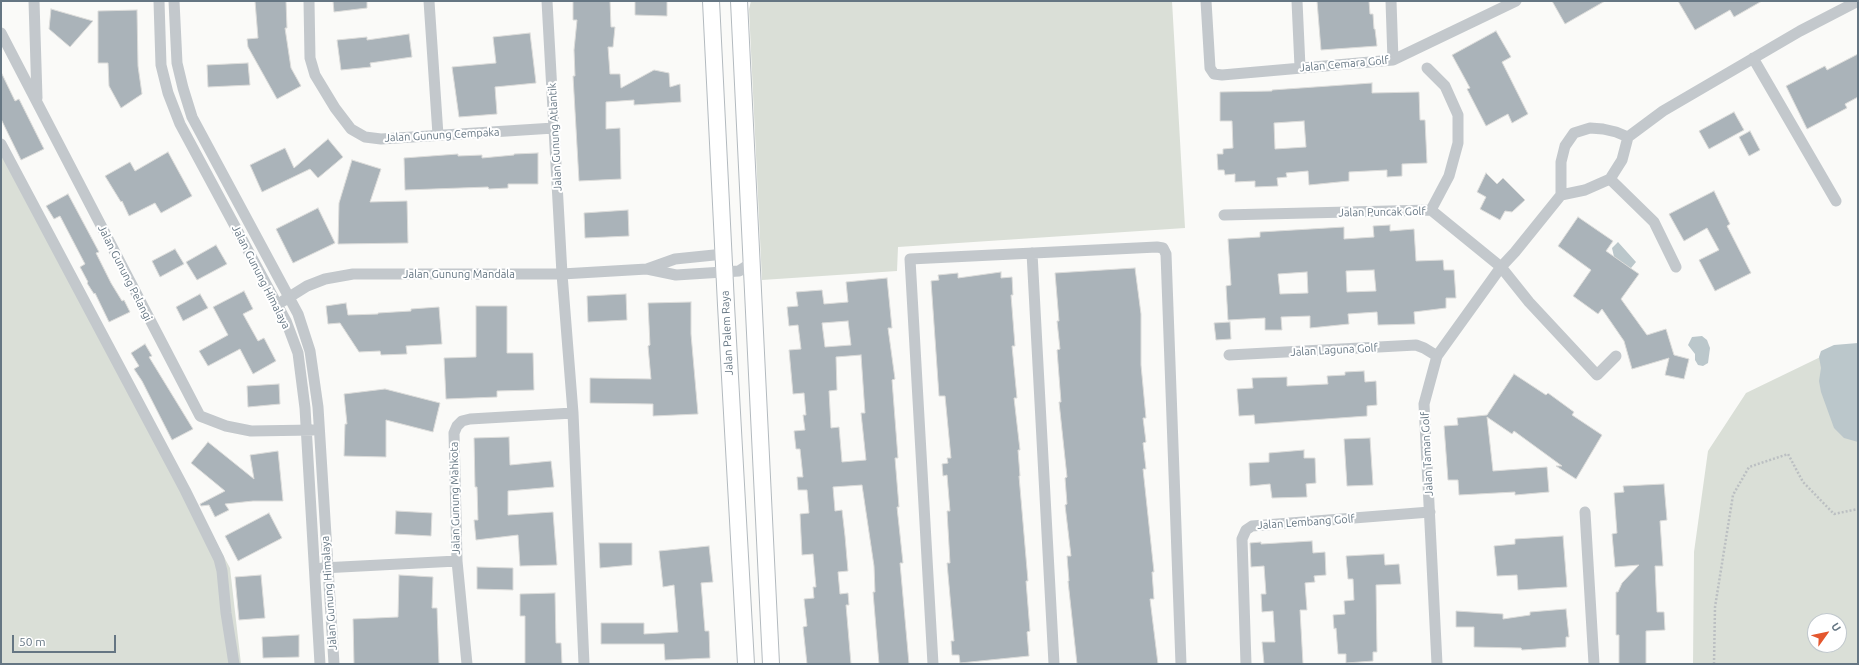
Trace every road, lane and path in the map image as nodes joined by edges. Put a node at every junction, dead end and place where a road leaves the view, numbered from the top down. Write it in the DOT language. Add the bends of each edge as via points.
graph roads {
  1 [pos="34,1"];
  2 [pos="159,1"];
  3 [pos="174,1"];
  4 [pos="309,1"];
  5 [pos="429,1"];
  6 [pos="547,1"];
  7 [pos="711,1"];
  8 [pos="739,1"];
  9 [pos="1206,1"];
  10 [pos="1298,1"];
  11 [pos="1391,1"];
  12 [pos="1858,1"];
  13 [pos="1513,2"];
  14 [pos="1,33"];
  15 [pos="1753,58"];
  16 [pos="1393,60"];
  17 [pos="1300,67"];
  18 [pos="1427,68"];
  19 [pos="37,102"];
  20 [pos="554,128"];
  21 [pos="438,135"];
  22 [pos="1628,137"];
  23 [pos="1,144"];
  24 [pos="1610,179"];
  25 [pos="1561,195"];
  26 [pos="1836,201"];
  27 [pos="1431,210"];
  28 [pos="1224,215"];
  29 [pos="1032,253"];
  30 [pos="724,254"];
  31 [pos="750,264"];
  32 [pos="1500,267"];
  33 [pos="1676,267"];
  34 [pos="647,269"];
  35 [pos="724,272"];
  36 [pos="562,274"];
  37 [pos="289,297"];
  38 [pos="752,303"];
  39 [pos="277,304"];
  40 [pos="726,306"];
  41 [pos="1229,355"];
  42 [pos="1437,356"];
  43 [pos="1616,356"];
  44 [pos="573,414"];
  45 [pos="320,430"];
  46 [pos="306,431"];
  47 [pos="1858,509"];
  48 [pos="1430,512"];
  49 [pos="1585,512"];
  50 [pos="457,560"];
  51 [pos="328,568"];
  52 [pos="313,569"];
  53 [pos="234,664"];
  54 [pos="320,664"];
  55 [pos="334,664"];
  56 [pos="467,664"];
  57 [pos="584,664"];
  58 [pos="746,664"];
  59 [pos="771,664"];
  60 [pos="933,664"];
  61 [pos="1054,664"];
  62 [pos="1181,664"];
  63 [pos="1246,664"];
  64 [pos="1437,664"];
  65 [pos="1594,664"];
  66 [pos="1714,664"];
  1 -- 19 [label="street"];
  2 -- 39 [label="street, Jalan Gunung Himalaya" via="161,65 180,124"];
  3 -- 37 [label="street, Jalan Gunung Himalaya" via="177,62 192,118"];
  4 -- 21 [label="street, Jalan Gunung Cempaka" via="310,58 315,75 351,129 365,137 381,139"];
  5 -- 21 [label="street"];
  6 -- 20 [label="street, Jalan Gunung Atlantik"];
  7 -- 30 [label="street, Jalan Palem Raya"];
  8 -- 31 [label="street"];
  9 -- 17 [label="street, Jalan Cemara Golf" via="1210,68 1214,74"];
  10 -- 17 [label="street"];
  11 -- 16 [label="street"];
  12 -- 15 [label="street"];
  13 -- 16 [label="street, Jalan Cemara Golf"];
  14 -- 19 [label="street, Jalan Gunung Pelangi"];
  15 -- 22 [label="street" via="1663,111"];
  15 -- 26 [label="street"];
  16 -- 17 [label="street, Jalan Cemara Golf"];
  18 -- 27 [label="street" via="1445,86 1458,114 1458,143 1450,176"];
  19 -- 46 [label="street, Jalan Gunung Pelangi" via="200,416 251,432"];
  20 -- 21 [label="street, Jalan Gunung Cempaka"];
  20 -- 36 [label="street, Jalan Gunung Atlantik"];
  22 -- 24 [label="street" via="1622,160"];
  22 -- 25 [label="street" via="1616,132 1590,128 1574,133 1565,146"];
  23 -- 53 [label="street" via="219,559"];
  24 -- 25 [label="street" via="1585,190"];
  24 -- 33 [label="street" via="1654,222"];
  25 -- 32 [label="street"];
  27 -- 28 [label="street, Jalan Puncak Golf"];
  27 -- 32 [label="street, Jalan Puncak Golf"];
  29 -- 60 [label="street" via="910,259"];
  29 -- 61 [label="street"];
  29 -- 62 [label="street" via="1157,247 1163,248 1166,254"];
  30 -- 34 [label="street, Jalan Gunung Mandala" via="675,259"];
  30 -- 35 [label="street, Jalan Palem Raya"];
  31 -- 35 [label="street, Jalan Gunung Mandala" via="739,271"];
  31 -- 38 [label="street"];
  32 -- 42 [label="street, Jalan Taman Golf"];
  32 -- 43 [label="street, Jalan Puncak Golf" via="1597,375"];
  34 -- 35 [label="street, Jalan Gunung Mandala" via="676,275"];
  34 -- 36 [label="street, Jalan Gunung Mandala"];
  35 -- 40 [label="street, Jalan Palem Raya"];
  36 -- 37 [label="street, Jalan Gunung Mandala" via="353,274 324,279"];
  36 -- 44 [label="street"];
  37 -- 39 [label="street, Jalan Gunung Mandala"];
  37 -- 45 [label="street, Jalan Gunung Himalaya" via="298,314 310,351"];
  38 -- 40 [label="street" via="740,294 731,299"];
  38 -- 59 [label="street"];
  39 -- 46 [label="street, Jalan Gunung Himalaya" via="298,353"];
  40 -- 58 [label="street, Jalan Palem Raya"];
  41 -- 42 [label="street, Jalan Laguna Golf" via="1416,346"];
  42 -- 48 [label="street, Jalan Taman Golf" via="1424,404"];
  44 -- 50 [label="street, Jalan Gunung Mahkota" via="470,419 462,421 457,426 454,433"];
  44 -- 57 [label="street"];
  45 -- 46 [label="street, Jalan Gunung Pelangi"];
  45 -- 51 [label="street, Jalan Gunung Himalaya"];
  46 -- 52 [label="street, Jalan Gunung Himalaya"];
  47 -- 66 [label="path" via="1834,514 1804,482 1788,454 1749,467 1733,495 1715,607"];
  48 -- 63 [label="street, Jalan Lembang Golf" via="1252,526 1246,530 1242,539"];
  48 -- 64 [label="street, Jalan Taman Golf"];
  49 -- 65 [label="street"];
  50 -- 51 [label="street"];
  50 -- 56 [label="street, Jalan Gunung Mahkota"];
  51 -- 52 [label="street"];
  51 -- 55 [label="street, Jalan Gunung Himalaya"];
  52 -- 54 [label="street, Jalan Gunung Himalaya"];
}
